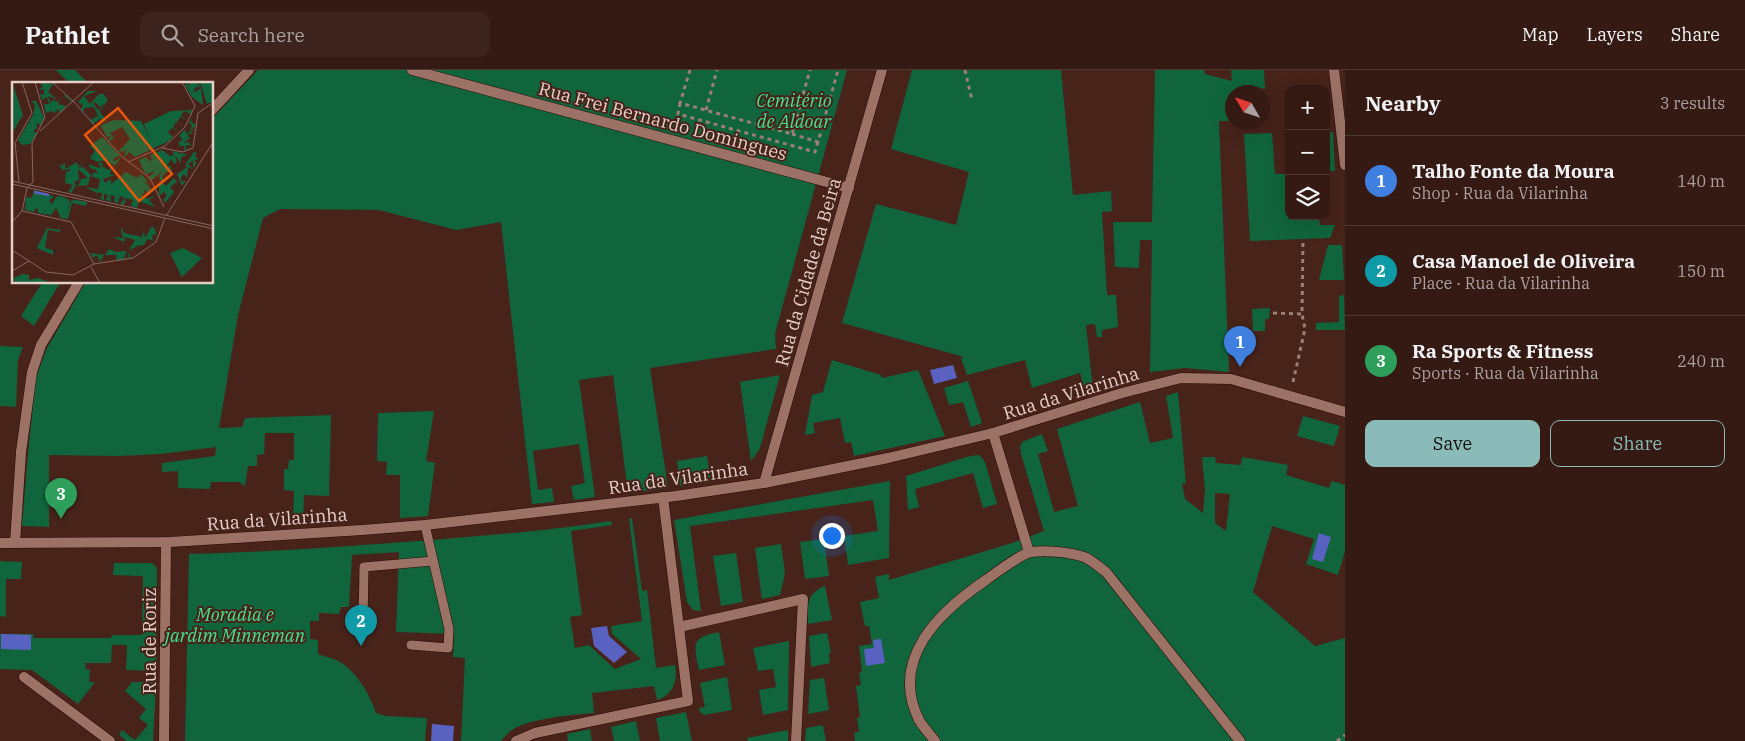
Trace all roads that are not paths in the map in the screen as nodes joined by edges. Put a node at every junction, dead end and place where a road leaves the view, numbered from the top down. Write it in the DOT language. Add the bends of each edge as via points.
graph roads {
  1 [pos="249,70"];
  2 [pos="412,70"];
  3 [pos="882,70"];
  4 [pos="1334,70"];
  5 [pos="214,108"];
  6 [pos="1345,165"];
  7 [pos="848,188"];
  8 [pos="78,284"];
  9 [pos="1345,412"];
  10 [pos="993,433"];
  11 [pos="764,483"];
  12 [pos="663,497"];
  13 [pos="425,525"];
  14 [pos="166,542"];
  15 [pos="0,543"];
  16 [pos="14,543"];
  17 [pos="1029,552"];
  18 [pos="433,561"];
  19 [pos="363,622"];
  20 [pos="679,626"];
  21 [pos="411,645"];
  22 [pos="24,677"];
  23 [pos="110,741"];
  24 [pos="164,741"];
  25 [pos="516,741"];
  26 [pos="796,741"];
  27 [pos="935,741"];
  28 [pos="1240,741"];
  1 -- 5 [label="street"];
  2 -- 7 [label="street, Rua Frei Bernardo Domingues"];
  3 -- 7 [label="street, Rua da Cidade da Beira"];
  4 -- 6 [label="street"];
  7 -- 11 [label="street, Rua da Cidade da Beira"];
  8 -- 16 [label="street" via="41,346 32,372 21,452"];
  9 -- 10 [label="street, Rua da Vilarinha" via="1231,379 1181,378"];
  10 -- 11 [label="street, Rua da Vilarinha"];
  10 -- 17 [label="street"];
  11 -- 12 [label="street, Rua da Vilarinha"];
  12 -- 13 [label="street, Rua da Vilarinha"];
  12 -- 20 [label="street"];
  13 -- 14 [label="street, Rua da Vilarinha"];
  13 -- 18 [label="lane"];
  14 -- 16 [label="street, Rua da Vilarinha"];
  14 -- 24 [label="street, Rua de Roriz"];
  15 -- 16 [label="street, Rua da Vilarinha"];
  17 -- 27 [label="street" via="962,596 940,617 910,666 909,689 919,720"];
  17 -- 28 [label="street" via="1085,558 1106,572"];
  18 -- 19 [label="lane" via="364,567"];
  18 -- 21 [label="lane" via="448,629 448,648"];
  20 -- 25 [label="street" via="688,700 534,733"];
  20 -- 26 [label="street" via="803,599"];
  22 -- 23 [label="street"];
}
